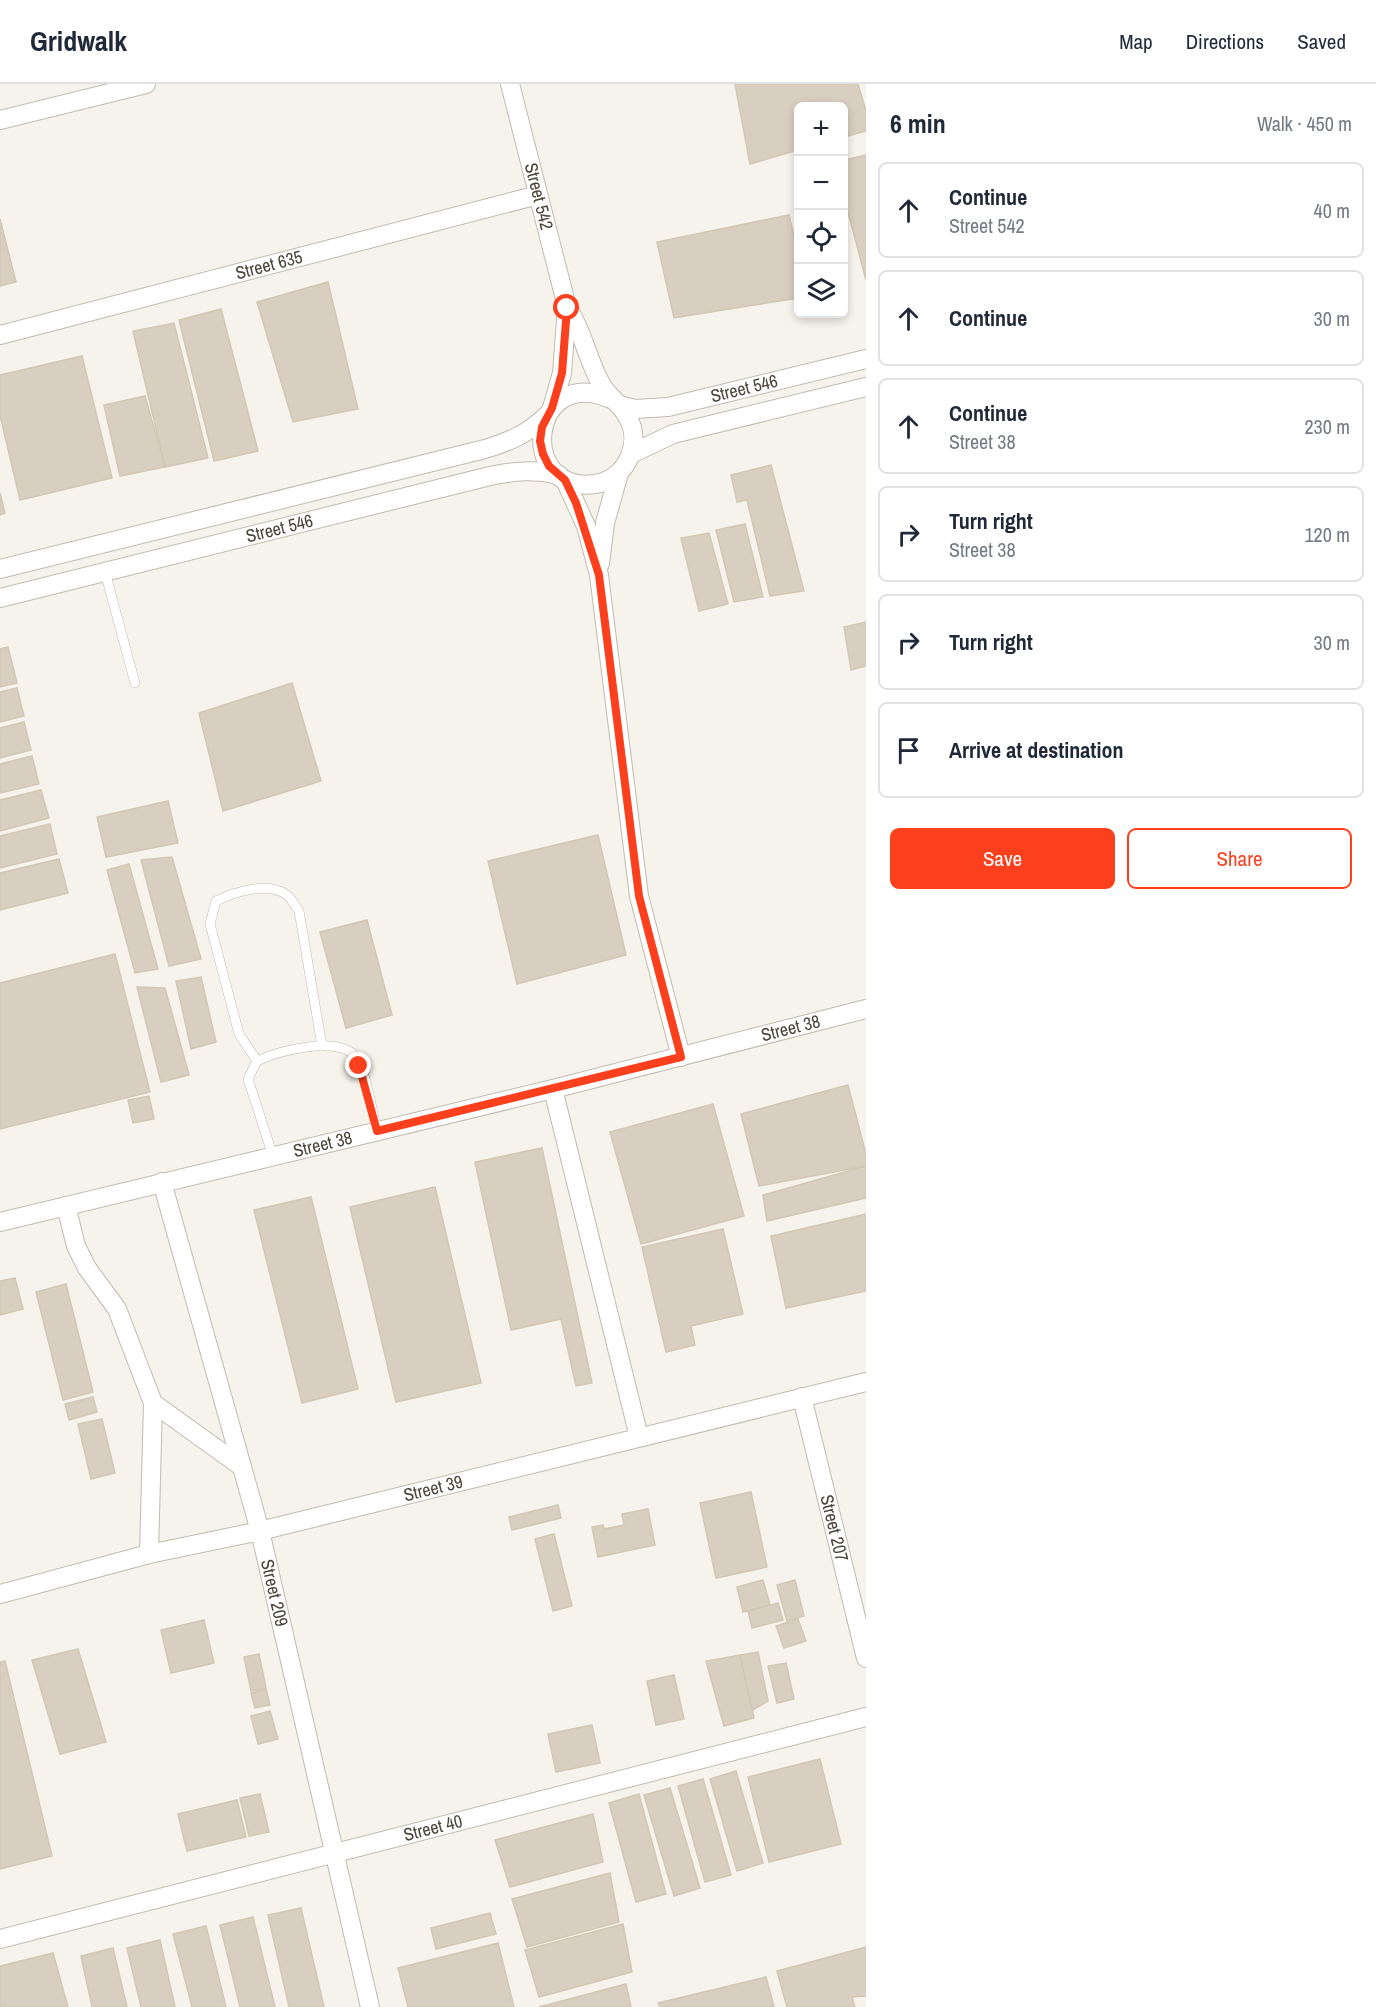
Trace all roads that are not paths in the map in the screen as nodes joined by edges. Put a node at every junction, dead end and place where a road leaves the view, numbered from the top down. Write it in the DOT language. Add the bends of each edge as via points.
graph roads {
  1 [pos="146,84"];
  2 [pos="510,84"];
  3 [pos="0,120"];
  4 [pos="538,195"];
  5 [pos="567,308"];
  6 [pos="0,335"];
  7 [pos="866,359"];
  8 [pos="866,387"];
  9 [pos="615,402"];
  10 [pos="549,412"];
  11 [pos="631,454"];
  12 [pos="619,473"];
  13 [pos="562,478"];
  14 [pos="0,569"];
  15 [pos="105,572"];
  16 [pos="599,575"];
  17 [pos="0,598"];
  18 [pos="135,683"];
  19 [pos="866,1009"];
  20 [pos="322,1046"];
  21 [pos="681,1057"];
  22 [pos="256,1061"];
  23 [pos="553,1089"];
  24 [pos="377,1131"];
  25 [pos="273,1156"];
  26 [pos="162,1182"];
  27 [pos="66,1206"];
  28 [pos="0,1222"];
  29 [pos="866,1382"];
  30 [pos="802,1397"];
  31 [pos="153,1403"];
  32 [pos="639,1437"];
  33 [pos="242,1467"];
  34 [pos="260,1531"];
  35 [pos="149,1554"];
  36 [pos="0,1594"];
  37 [pos="866,1658"];
  38 [pos="866,1717"];
  39 [pos="334,1853"];
  40 [pos="0,1939"];
  41 [pos="370,2007"];
  1 -- 3 [label="street"];
  2 -- 4 [label="street, Street 542"];
  4 -- 5 [label="street, Street 542"];
  4 -- 6 [label="street, Street 635"];
  5 -- 9 [label="street, Street 542" via="585,339 595,372"];
  5 -- 10 [label="street, Street 542" via="562,373"];
  7 -- 9 [label="street, Street 546" via="668,407 635,409"];
  8 -- 11 [label="street, Street 546" via="673,434"];
  9 -- 10 [label="street" via="591,392 580,393 560,401"];
  9 -- 11 [label="street" via="631,423"];
  10 -- 13 [label="street" via="542,427 543,454"];
  10 -- 14 [label="street, Street 546" via="519,437 485,449"];
  11 -- 12 [label="street"];
  12 -- 13 [label="street" via="599,484 588,485"];
  12 -- 16 [label="street" via="605,523"];
  13 -- 15 [label="street, Street 546" via="543,471 490,476"];
  13 -- 16 [label="street" via="586,526"];
  15 -- 17 [label="street, Street 546"];
  15 -- 18 [label="lane"];
  16 -- 21 [label="street" via="639,896"];
  19 -- 21 [label="street, Street 38"];
  20 -- 22 [label="lane"];
  20 -- 22 [label="lane" via="299,911 287,895 272,888 231,894 216,901 210,924 238,1034"];
  20 -- 24 [label="lane" via="345,1048 356,1056"];
  21 -- 23 [label="street, Street 38"];
  22 -- 25 [label="lane" via="248,1079"];
  23 -- 24 [label="street, Street 38"];
  23 -- 32 [label="street"];
  24 -- 25 [label="street, Street 38"];
  25 -- 26 [label="street, Street 38"];
  26 -- 27 [label="street, Street 38"];
  26 -- 33 [label="street, Street 209"];
  27 -- 28 [label="street, Street 38"];
  27 -- 31 [label="street" via="76,1246 117,1309"];
  29 -- 30 [label="street, Street 39"];
  30 -- 32 [label="street, Street 39"];
  30 -- 37 [label="street, Street 207"];
  31 -- 33 [label="street"];
  31 -- 35 [label="street"];
  32 -- 34 [label="street, Street 39"];
  33 -- 34 [label="street, Street 209"];
  34 -- 35 [label="street, Street 39"];
  34 -- 39 [label="street, Street 209"];
  35 -- 36 [label="street, Street 39"];
  38 -- 39 [label="street, Street 40"];
  39 -- 40 [label="street, Street 40"];
  39 -- 41 [label="street, Street 209"];
}
